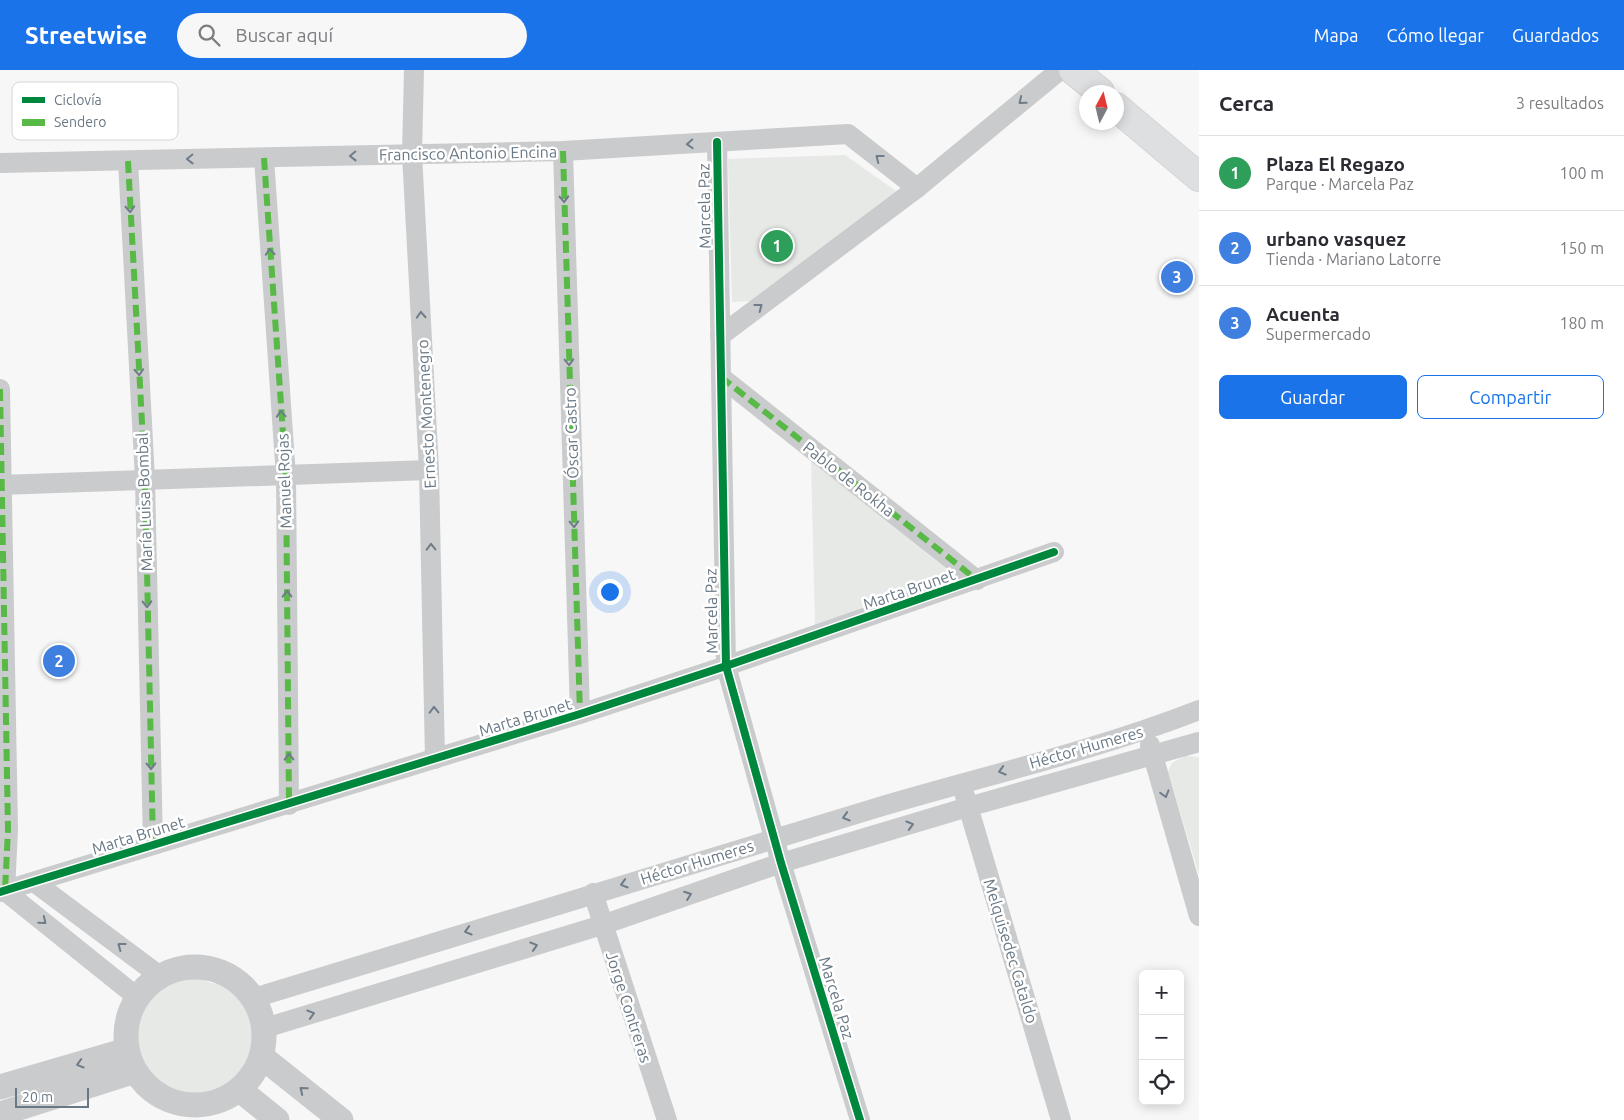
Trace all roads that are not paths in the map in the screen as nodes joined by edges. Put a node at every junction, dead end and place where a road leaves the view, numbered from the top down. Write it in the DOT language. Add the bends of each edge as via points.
graph roads {
  1 [pos="414,70"];
  2 [pos="1060,70"];
  3 [pos="1073,70"];
  4 [pos="1091,85"];
  5 [pos="1124,114"];
  6 [pos="717,142"];
  7 [pos="562,150"];
  8 [pos="412,154"];
  9 [pos="264,158"];
  10 [pos="128,161"];
  11 [pos="0,163"];
  12 [pos="1199,177"];
  13 [pos="917,188"];
  14 [pos="720,336"];
  15 [pos="721,377"];
  16 [pos="0,389"];
  17 [pos="429,470"];
  18 [pos="286,477"];
  19 [pos="144,479"];
  20 [pos="1,485"];
  21 [pos="1054,552"];
  22 [pos="978,580"];
  23 [pos="726,666"];
  24 [pos="1199,710"];
  25 [pos="580,714"];
  26 [pos="1145,731"];
  27 [pos="1199,742"];
  28 [pos="1154,757"];
  29 [pos="435,758"];
  30 [pos="961,783"];
  31 [pos="289,805"];
  32 [pos="968,807"];
  33 [pos="774,839"];
  34 [pos="153,844"];
  35 [pos="781,863"];
  36 [pos="34,882"];
  37 [pos="3,891"];
  38 [pos="593,893"];
  39 [pos="1199,916"];
  40 [pos="602,925"];
  41 [pos="160,976"];
  42 [pos="137,997"];
  43 [pos="254,998"];
  44 [pos="265,1028"];
  45 [pos="262,1057"];
  46 [pos="131,1061"];
  47 [pos="0,1088"];
  48 [pos="240,1090"];
  49 [pos="0,1114"];
  50 [pos="277,1120"];
  51 [pos="341,1120"];
  52 [pos="667,1120"];
  53 [pos="860,1120"];
  54 [pos="1061,1120"];
  1 -- 8 [label="street, Ernesto Montenegro"];
  2 -- 13 [label="street, one-way"];
  3 -- 4 [label="main road"];
  5 -- 12 [label="main road"];
  6 -- 7 [label="street, Francisco Antonio Encina, one-way"];
  13 -- 6 [label="street, Francisco Antonio Encina, one-way" via="848,134"];
  6 -- 14 [label="street, Marcela Paz"];
  7 -- 8 [label="street, Francisco Antonio Encina"];
  7 -- 25 [label="street, Óscar Castro, one-way"];
  8 -- 9 [label="street, Francisco Antonio Encina, one-way"];
  17 -- 8 [label="street, Ernesto Montenegro, one-way"];
  9 -- 10 [label="street, Francisco Antonio Encina, one-way"];
  18 -- 9 [label="street, Manuel Rojas, one-way"];
  10 -- 11 [label="street, Francisco Antonio Encina"];
  10 -- 19 [label="street, María Luisa Bombal, one-way"];
  14 -- 13 [label="street, one-way"];
  14 -- 15 [label="street, Marcela Paz"];
  15 -- 22 [label="street, Pablo de Rokha"];
  15 -- 23 [label="street, Marcela Paz"];
  16 -- 20 [label="street"];
  17 -- 18 [label="street"];
  29 -- 17 [label="street, Ernesto Montenegro, one-way"];
  18 -- 19 [label="street"];
  31 -- 18 [label="street, Manuel Rojas, one-way"];
  19 -- 20 [label="street"];
  19 -- 34 [label="street, María Luisa Bombal, one-way"];
  20 -- 37 [label="street" via="8,830"];
  21 -- 22 [label="street, Marta Brunet"];
  22 -- 23 [label="street, Marta Brunet"];
  23 -- 25 [label="street, Marta Brunet"];
  23 -- 33 [label="street, Marcela Paz"];
  24 -- 26 [label="street, Héctor Humeres"];
  25 -- 29 [label="street, Marta Brunet"];
  26 -- 28 [label="street"];
  26 -- 30 [label="street, Héctor Humeres, one-way"];
  27 -- 28 [label="street, Héctor Humeres"];
  28 -- 32 [label="street, Héctor Humeres"];
  28 -- 39 [label="street, one-way"];
  29 -- 31 [label="street, Marta Brunet"];
  30 -- 32 [label="street, Melquisedec Cataldo"];
  30 -- 33 [label="street, Héctor Humeres, one-way"];
  31 -- 34 [label="street, Marta Brunet"];
  35 -- 32 [label="street, Héctor Humeres, one-way"];
  32 -- 54 [label="street, Melquisedec Cataldo"];
  33 -- 35 [label="street, Marcela Paz"];
  33 -- 38 [label="street, Héctor Humeres, one-way"];
  34 -- 36 [label="street, Marta Brunet"];
  40 -- 35 [label="street, Héctor Humeres, one-way"];
  35 -- 53 [label="street, Marcela Paz"];
  36 -- 37 [label="street, Marta Brunet"];
  41 -- 36 [label="street, one-way"];
  37 -- 42 [label="street, one-way"];
  38 -- 40 [label="street, Jorge Contreras"];
  38 -- 43 [label="street, Héctor Humeres, one-way"];
  44 -- 40 [label="street, Héctor Humeres, one-way"];
  40 -- 52 [label="street, Jorge Contreras"];
  41 -- 42 [label="street"];
  41 -- 43 [label="street" via="180,968 214,970 239,982"];
  42 -- 46 [label="street" via="127,1022"];
  43 -- 44 [label="street"];
  44 -- 45 [label="street"];
  45 -- 48 [label="street"];
  51 -- 45 [label="street, one-way"];
  46 -- 47 [label="street, one-way"];
  46 -- 48 [label="street" via="148,1087 183,1105 213,1103"];
  46 -- 49 [label="street"];
  48 -- 50 [label="street"];
}
